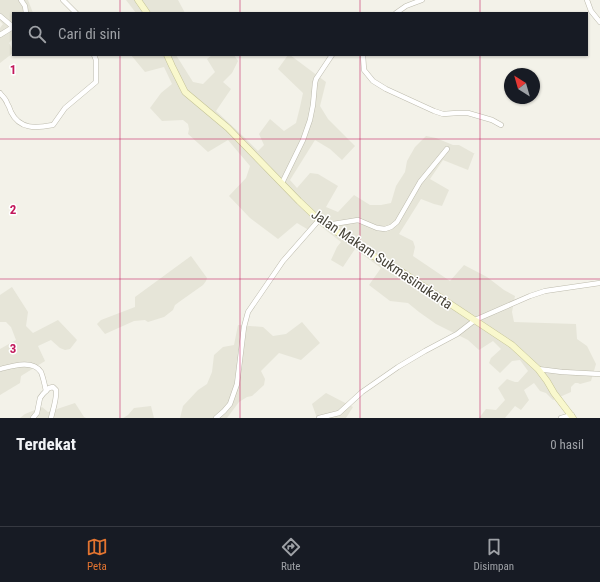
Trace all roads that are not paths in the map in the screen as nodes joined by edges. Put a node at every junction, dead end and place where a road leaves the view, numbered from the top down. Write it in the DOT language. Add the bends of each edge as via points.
graph roads {
  1 [pos="22,0"];
  2 [pos="63,0"];
  3 [pos="138,0"];
  4 [pos="422,0"];
  5 [pos="587,0"];
  6 [pos="26,12"];
  7 [pos="75,12"];
  8 [pos="146,12"];
  9 [pos="397,12"];
  10 [pos="0,16"];
  11 [pos="600,22"];
  12 [pos="12,26"];
  13 [pos="12,28"];
  14 [pos="0,35"];
  15 [pos="94,56"];
  16 [pos="167,56"];
  17 [pos="331,56"];
  18 [pos="363,56"];
  19 [pos="0,93"];
  20 [pos="501,125"];
  21 [pos="447,149"];
  22 [pos="282,183"];
  23 [pos="319,220"];
  24 [pos="327,225"];
  25 [pos="600,283"];
  26 [pos="475,320"];
  27 [pos="0,369"];
  28 [pos="538,369"];
  29 [pos="600,374"];
  30 [pos="46,391"];
  31 [pos="339,413"];
  32 [pos="573,417"];
  33 [pos="33,418"];
  34 [pos="51,418"];
  35 [pos="216,418"];
  36 [pos="319,418"];
  37 [pos="335,418"];
  38 [pos="561,418"];
  1 -- 6 [label="street"];
  2 -- 7 [label="street"];
  3 -- 8 [label="street"];
  4 -- 9 [label="street"];
  5 -- 11 [label="street" via="591,11"];
  10 -- 12 [label="street"];
  13 -- 14 [label="street"];
  15 -- 19 [label="street" via="96,82 65,108 53,125 23,125 11,112 7,101"];
  16 -- 22 [label="street, Jalan Makam Sukmasinukarta" via="185,92 228,128"];
  17 -- 22 [label="street" via="316,79 310,120"];
  18 -- 20 [label="street" via="364,70 373,81 386,88 434,112 468,113"];
  21 -- 24 [label="street" via="420,182 394,225 385,229 377,228 358,220"];
  22 -- 23 [label="street, Jalan Makam Sukmasinukarta"];
  23 -- 24 [label="street, Jalan Makam Sukmasinukarta"];
  23 -- 35 [label="street" via="283,261 248,312 237,384 230,404"];
  24 -- 26 [label="street, Jalan Makam Sukmasinukarta"];
  25 -- 26 [label="street" via="545,291"];
  26 -- 28 [label="street, Jalan Makam Sukmasinukarta" via="512,345"];
  26 -- 31 [label="street" via="457,334 405,363 362,392"];
  27 -- 30 [label="street" via="29,364 35,366 41,372"];
  28 -- 29 [label="street"];
  28 -- 32 [label="street, Jalan Makam Sukmasinukarta"];
  30 -- 33 [label="street" via="40,398 37,413"];
  30 -- 34 [label="street" via="53,387 56,390"];
  31 -- 36 [label="street"];
  31 -- 37 [label="street"];
  32 -- 38 [label="street"];
}
